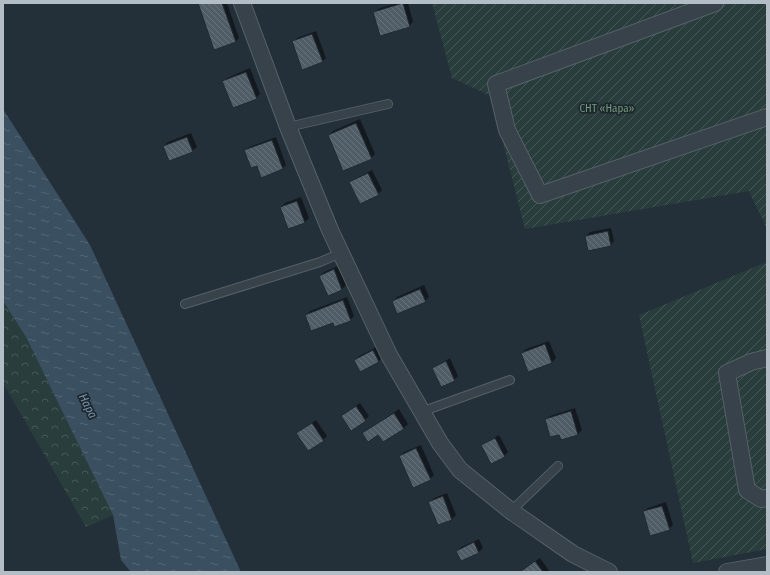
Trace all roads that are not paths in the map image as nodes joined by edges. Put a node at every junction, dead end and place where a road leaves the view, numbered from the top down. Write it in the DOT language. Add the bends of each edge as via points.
graph roads {
  1 [pos="242,3"];
  2 [pos="715,3"];
  3 [pos="388,104"];
  4 [pos="767,117"];
  5 [pos="288,127"];
  6 [pos="341,253"];
  7 [pos="185,304"];
  8 [pos="767,358"];
  9 [pos="510,380"];
  10 [pos="421,412"];
  11 [pos="558,466"];
  12 [pos="767,498"];
  13 [pos="511,511"];
  14 [pos="767,565"];
  15 [pos="609,572"];
  16 [pos="727,572"];
  1 -- 5 [label="street"];
  2 -- 4 [label="street" via="496,84 507,130 540,195"];
  3 -- 5 [label="lane"];
  5 -- 6 [label="street"];
  6 -- 7 [label="lane" via="320,262"];
  6 -- 10 [label="street" via="389,355"];
  8 -- 12 [label="street" via="727,372 746,490 761,499"];
  9 -- 10 [label="lane"];
  10 -- 13 [label="street" via="460,470"];
  11 -- 13 [label="lane"];
  13 -- 15 [label="street" via="573,554"];
  14 -- 16 [label="street"];
}
